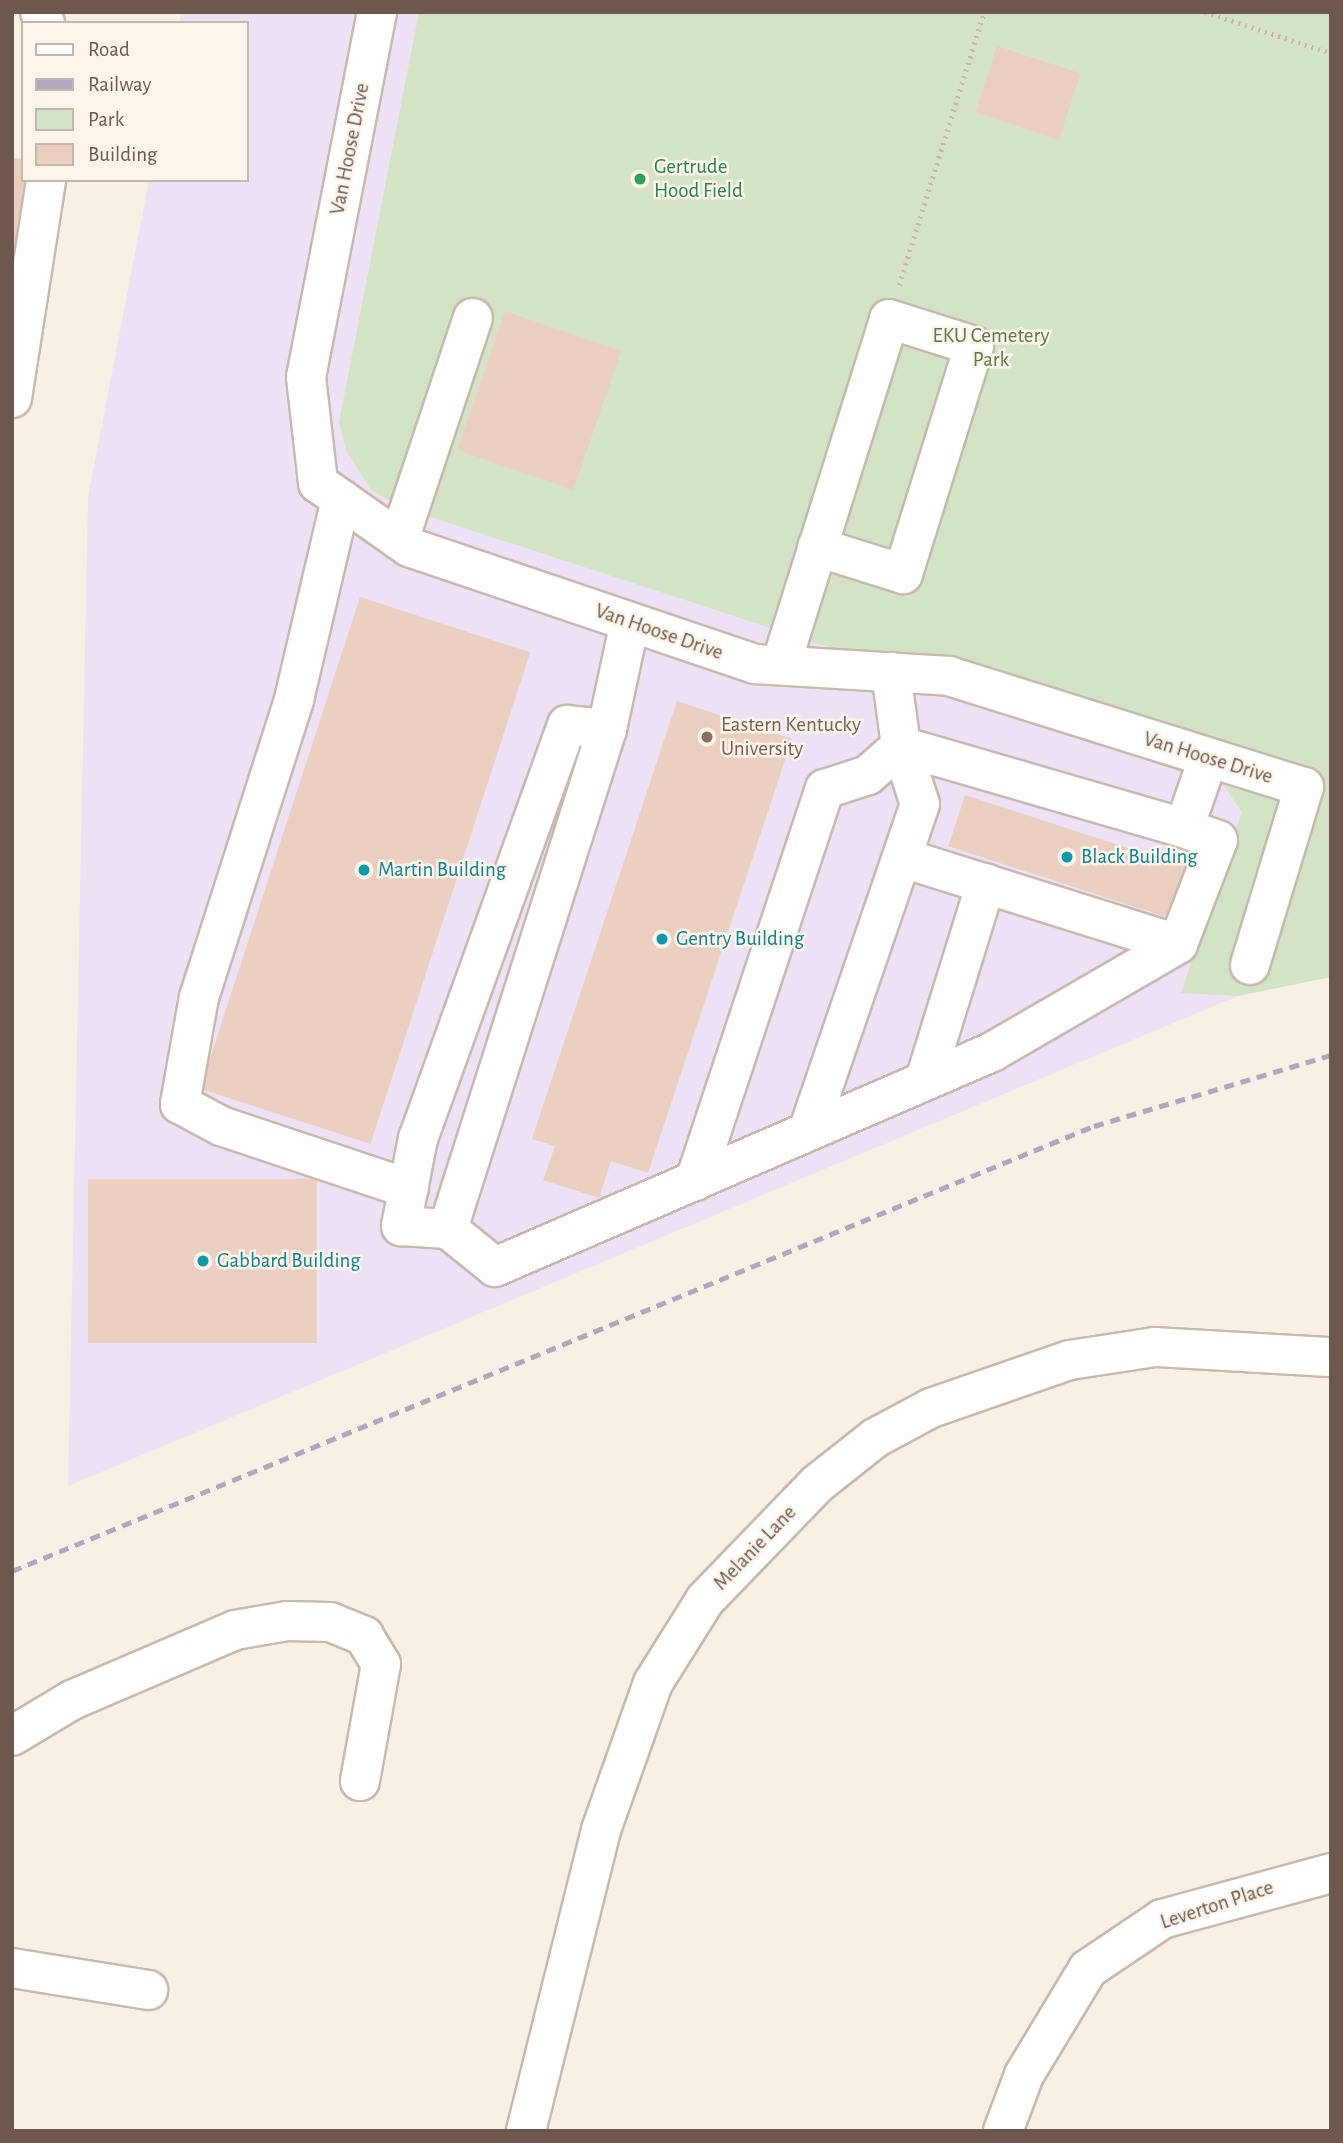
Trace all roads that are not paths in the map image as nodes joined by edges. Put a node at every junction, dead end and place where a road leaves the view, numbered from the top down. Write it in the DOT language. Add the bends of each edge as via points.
graph roads {
  1 [pos="377,12"];
  2 [pos="46,182"];
  3 [pos="473,318"];
  4 [pos="12,398"];
  5 [pos="341,499"];
  6 [pos="398,540"];
  7 [pos="817,547"];
  8 [pos="630,622"];
  9 [pos="781,665"];
  10 [pos="891,672"];
  11 [pos="607,729"];
  12 [pos="901,746"];
  13 [pos="1208,759"];
  14 [pos="1184,828"];
  15 [pos="902,858"];
  16 [pos="986,883"];
  17 [pos="1178,944"];
  18 [pos="1250,965"];
  19 [pos="925,1080"];
  20 [pos="808,1131"];
  21 [pos="695,1181"];
  22 [pos="409,1189"];
  23 [pos="449,1229"];
  24 [pos="1331,1357"];
  25 [pos="12,1736"];
  26 [pos="360,1781"];
  27 [pos="1331,1873"];
  28 [pos="12,1968"];
  29 [pos="148,1990"];
  30 [pos="534,2129"];
  31 [pos="1003,2131"];
  1 -- 5 [label="street, Van Hoose Drive" via="306,377 318,483"];
  2 -- 4 [label="street"];
  3 -- 6 [label="street"];
  5 -- 6 [label="street, Van Hoose Drive"];
  5 -- 22 [label="street" via="294,700 199,997 180,1104 221,1126"];
  6 -- 8 [label="street, Van Hoose Drive"];
  7 -- 7 [label="street" via="903,574 974,346 889,319"];
  7 -- 9 [label="street"];
  8 -- 9 [label="street, Van Hoose Drive" via="755,664"];
  8 -- 11 [label="street"];
  9 -- 10 [label="street, Van Hoose Drive"];
  10 -- 12 [label="street"];
  10 -- 13 [label="street, Van Hoose Drive" via="949,676"];
  11 -- 22 [label="street" via="568,725 418,1138"];
  11 -- 23 [label="street"];
  12 -- 14 [label="street"];
  12 -- 15 [label="street" via="920,804"];
  12 -- 21 [label="street" via="868,775 825,789"];
  13 -- 14 [label="street"];
  13 -- 18 [label="street, Van Hoose Drive" via="1304,787"];
  14 -- 17 [label="street" via="1218,840"];
  15 -- 16 [label="street"];
  15 -- 20 [label="street"];
  16 -- 17 [label="street"];
  16 -- 19 [label="street"];
  17 -- 19 [label="street" via="992,1052"];
  19 -- 20 [label="street"];
  20 -- 21 [label="street"];
  21 -- 23 [label="street" via="495,1267"];
  22 -- 23 [label="street" via="401,1226"];
  24 -- 30 [label="street, Melanie Lane" via="1155,1347 1070,1360 931,1408 875,1438 817,1484 705,1600 653,1683 601,1830"];
  25 -- 26 [label="street" via="72,1700 235,1630 287,1621 330,1622 364,1636 381,1664"];
  27 -- 31 [label="street, Leverton Place" via="1162,1919 1088,1969 1024,2075"];
  28 -- 29 [label="street"];
}
